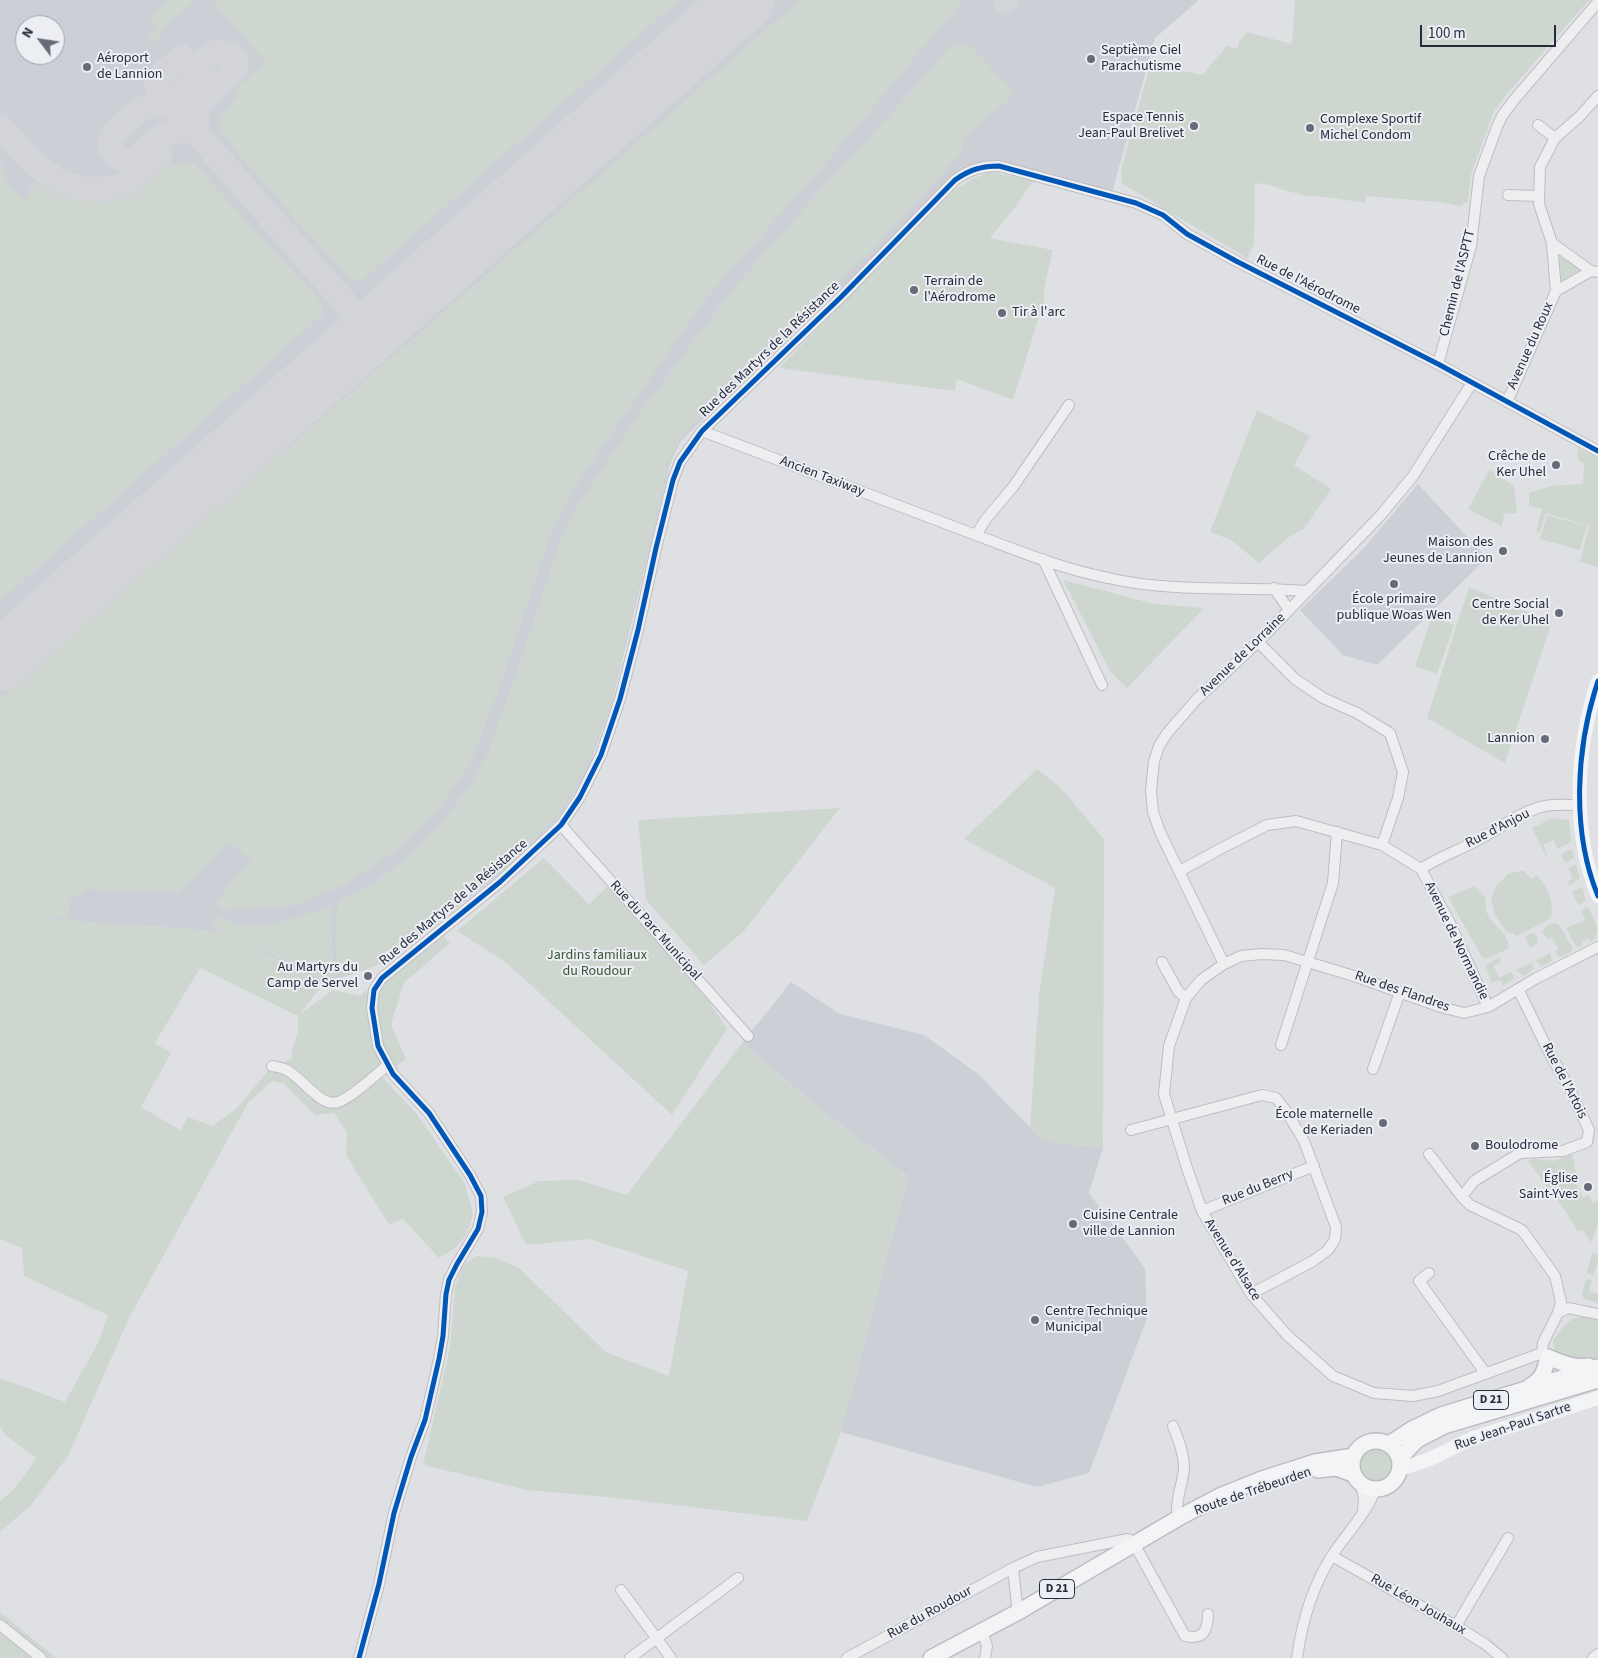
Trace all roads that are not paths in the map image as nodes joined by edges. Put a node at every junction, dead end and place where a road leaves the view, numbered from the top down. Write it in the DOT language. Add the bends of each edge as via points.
graph roads {
  1 [pos="1598,2"];
  2 [pos="1598,96"];
  3 [pos="1538,125"];
  4 [pos="1556,138"];
  5 [pos="999,166"];
  6 [pos="1508,195"];
  7 [pos="1539,196"];
  8 [pos="1552,243"];
  9 [pos="1594,272"];
  10 [pos="1556,291"];
  11 [pos="1438,364"];
  12 [pos="1472,383"];
  13 [pos="1507,402"];
  14 [pos="1069,405"];
  15 [pos="702,431"];
  16 [pos="1598,451"];
  17 [pos="976,534"];
  18 [pos="1043,559"];
  19 [pos="1274,588"];
  20 [pos="1308,591"];
  21 [pos="1289,610"];
  22 [pos="1258,642"];
  23 [pos="1598,681"];
  24 [pos="1102,685"];
  25 [pos="1579,805"];
  26 [pos="561,825"];
  27 [pos="1337,832"];
  28 [pos="1382,845"];
  29 [pos="1421,869"];
  30 [pos="1180,871"];
  31 [pos="1598,896"];
  32 [pos="1598,947"];
  33 [pos="1162,962"];
  34 [pos="1307,962"];
  35 [pos="1224,964"];
  36 [pos="1518,989"];
  37 [pos="1400,992"];
  38 [pos="1186,998"];
  39 [pos="1488,1006"];
  40 [pos="748,1036"];
  41 [pos="1281,1045"];
  42 [pos="388,1065"];
  43 [pos="272,1066"];
  44 [pos="1373,1069"];
  45 [pos="1172,1118"];
  46 [pos="1131,1130"];
  47 [pos="1598,1137"];
  48 [pos="1587,1142"];
  49 [pos="1429,1154"];
  50 [pos="1314,1166"];
  51 [pos="1462,1197"];
  52 [pos="1202,1211"];
  53 [pos="1429,1273"];
  54 [pos="1251,1294"];
  55 [pos="1558,1312"];
  56 [pos="1598,1314"];
  57 [pos="1545,1355"];
  58 [pos="1598,1366"];
  59 [pos="1486,1374"];
  60 [pos="1598,1380"];
  61 [pos="1522,1391"];
  62 [pos="1598,1398"];
  63 [pos="1173,1426"];
  64 [pos="1389,1444"];
  65 [pos="1354,1456"];
  66 [pos="1400,1464"];
  67 [pos="1363,1483"];
  68 [pos="1363,1512"];
  69 [pos="1182,1516"];
  70 [pos="1508,1538"];
  71 [pos="1136,1543"];
  72 [pos="1332,1556"];
  73 [pos="1013,1568"];
  74 [pos="738,1578"];
  75 [pos="621,1590"];
  76 [pos="1020,1610"];
  77 [pos="1208,1614"];
  78 [pos="0,1625"];
  79 [pos="1456,1626"];
  80 [pos="982,1630"];
  81 [pos="657,1639"];
  82 [pos="1598,1654"];
  83 [pos="41,1658"];
  84 [pos="359,1658"];
  85 [pos="630,1658"];
  86 [pos="672,1658"];
  87 [pos="847,1658"];
  88 [pos="931,1658"];
  89 [pos="985,1658"];
  90 [pos="1297,1658"];
  91 [pos="1502,1658"];
  92 [pos="1593,1658"];
  1 -- 11 [label="street, Chemin de l'ASPTT" via="1514,100 1493,136 1479,177 1471,246"];
  2 -- 4 [label="street, Avenue du Roux"];
  3 -- 4 [label="street"];
  4 -- 7 [label="street, Avenue du Roux" via="1540,167"];
  5 -- 11 [label="street, Rue de l'Aérodrome" via="1150,208 1187,234 1236,261"];
  5 -- 15 [label="street, Rue des Martyrs de la Résistance" via="974,168 955,180 841,297"];
  6 -- 7 [label="street"];
  7 -- 8 [label="street, Avenue du Roux"];
  8 -- 9 [label="street, Avenue du Roux"];
  8 -- 10 [label="street, Avenue du Roux"];
  9 -- 10 [label="street, Avenue du Roux"];
  10 -- 13 [label="street, Avenue du Roux"];
  11 -- 12 [label="street, Rue de l'Aérodrome"];
  12 -- 13 [label="street, Rue de l'Aérodrome"];
  12 -- 20 [label="street, Avenue de Lorraine" via="1413,476 1380,516"];
  13 -- 16 [label="street, Rue de l'Aérodrome"];
  14 -- 17 [label="street" via="1013,487"];
  15 -- 17 [label="street, Ancien Taxiway"];
  15 -- 26 [label="street, Rue des Martyrs de la Résistance" via="680,462 673,480 627,673 601,755"];
  17 -- 18 [label="street, Ancien Taxiway"];
  18 -- 19 [label="street, Ancien Taxiway" via="1108,578 1164,587"];
  18 -- 24 [label="street"];
  19 -- 20 [label="street, Ancien Taxiway"];
  19 -- 21 [label="street"];
  20 -- 21 [label="street, Avenue de Lorraine"];
  21 -- 22 [label="street, Avenue de Lorraine"];
  22 -- 28 [label="street" via="1295,679 1322,698 1357,713 1390,733 1403,772"];
  22 -- 30 [label="street, Avenue de Lorraine" via="1197,700 1159,746 1151,790 1153,812"];
  23 -- 25 [label="main road" via="1582,750"];
  25 -- 29 [label="street, Rue d'Anjou" via="1538,808"];
  25 -- 31 [label="main road" via="1586,859"];
  26 -- 40 [label="street, Rue du Parc Municipal"];
  26 -- 42 [label="street, Rue des Martyrs de la Résistance" via="500,882 382,978 374,990 372,1008 378,1046"];
  27 -- 28 [label="street, Avenue de Normandie"];
  27 -- 30 [label="street, Avenue de Normandie" via="1296,821 1267,825"];
  27 -- 34 [label="street" via="1333,882"];
  28 -- 29 [label="street, Avenue de Normandie"];
  29 -- 39 [label="street, Avenue de Normandie"];
  30 -- 35 [label="street, Avenue de Lorraine"];
  32 -- 36 [label="street, Rue des Flandres"];
  33 -- 38 [label="street" via="1178,991"];
  34 -- 35 [label="street, Rue des Flandres" via="1284,955 1262,954 1241,956"];
  34 -- 37 [label="street, Rue des Flandres"];
  34 -- 41 [label="street"];
  35 -- 38 [label="street, Avenue d'Alsace" via="1201,980"];
  36 -- 39 [label="street, Rue des Flandres"];
  36 -- 48 [label="street, Rue de l'Artois" via="1589,1130"];
  37 -- 39 [label="street, Rue des Flandres" via="1464,1013"];
  37 -- 44 [label="street"];
  38 -- 45 [label="street, Avenue d'Alsace" via="1169,1046 1164,1094"];
  42 -- 43 [label="street" via="336,1103 317,1095 287,1070"];
  42 -- 84 [label="street, Rue des Martyrs de la Résistance" via="429,1113 470,1175 481,1196 482,1212 478,1229 449,1280 440,1359 394,1514"];
  45 -- 46 [label="street"];
  45 -- 50 [label="street" via="1262,1095 1276,1098 1304,1141"];
  45 -- 52 [label="street, Avenue d'Alsace"];
  47 -- 48 [label="street"];
  48 -- 51 [label="street" via="1562,1151 1520,1153 1474,1181"];
  49 -- 51 [label="street"];
  50 -- 52 [label="street, Rue du Berry"];
  50 -- 54 [label="street" via="1336,1227 1335,1239 1328,1250 1313,1261"];
  51 -- 55 [label="street" via="1522,1230 1556,1276 1561,1302"];
  52 -- 54 [label="street, Avenue d'Alsace"];
  53 -- 59 [label="street" via="1419,1281"];
  54 -- 59 [label="street, Avenue d'Alsace" via="1287,1335 1333,1376 1374,1393 1413,1396"];
  55 -- 56 [label="street" via="1568,1308"];
  55 -- 57 [label="street" via="1543,1343"];
  57 -- 58 [label="main road" via="1580,1368"];
  57 -- 59 [label="street, Avenue d'Alsace"];
  57 -- 61 [label="main road" via="1544,1375"];
  58 -- 61 [label="main road, D 21"];
  60 -- 66 [label="main road, D 21" via="1444,1426 1417,1440"];
  61 -- 64 [label="main road, D 21" via="1441,1415"];
  62 -- 66 [label="main road, Rue Jean-Paul Sartre" via="1471,1439 1430,1459"];
  63 -- 69 [label="street" via="1184,1469 1177,1497 1177,1510"];
  64 -- 65 [label="main road" via="1369,1442"];
  64 -- 66 [label="main road" via="1398,1452"];
  65 -- 67 [label="main road" via="1352,1463"];
  65 -- 69 [label="main road, Route de Trébeurden / D 21" via="1315,1462 1262,1479"];
  66 -- 67 [label="main road" via="1398,1477 1388,1486"];
  67 -- 68 [label="street"];
  67 -- 68 [label="street" via="1371,1501"];
  67 -- 69 [label="main road, Route de Trébeurden / D 21" via="1336,1468 1313,1471 1275,1481"];
  68 -- 72 [label="street"];
  69 -- 71 [label="main road, Route de Trébeurden / D 21"];
  70 -- 79 [label="street"];
  71 -- 73 [label="street, Rue du Roudour" via="1128,1539 1037,1556"];
  71 -- 76 [label="main road, Route de Trébeurden / D 21"];
  71 -- 77 [label="street" via="1184,1636 1200,1636 1208,1625"];
  72 -- 79 [label="street, Rue Léon Jouhaux"];
  72 -- 90 [label="street" via="1319,1578 1308,1608"];
  73 -- 76 [label="street"];
  73 -- 87 [label="street, Rue du Roudour"];
  74 -- 81 [label="street"];
  75 -- 81 [label="street"];
  76 -- 80 [label="main road, Route de Trébeurden / D 21"];
  78 -- 83 [label="street"];
  79 -- 91 [label="street, Rue Léon Jouhaux"];
  80 -- 88 [label="main road, Route de Trébeurden / D 21"];
  80 -- 89 [label="street" via="987,1646"];
  81 -- 85 [label="street"];
  81 -- 86 [label="street"];
  82 -- 92 [label="street"];
}
